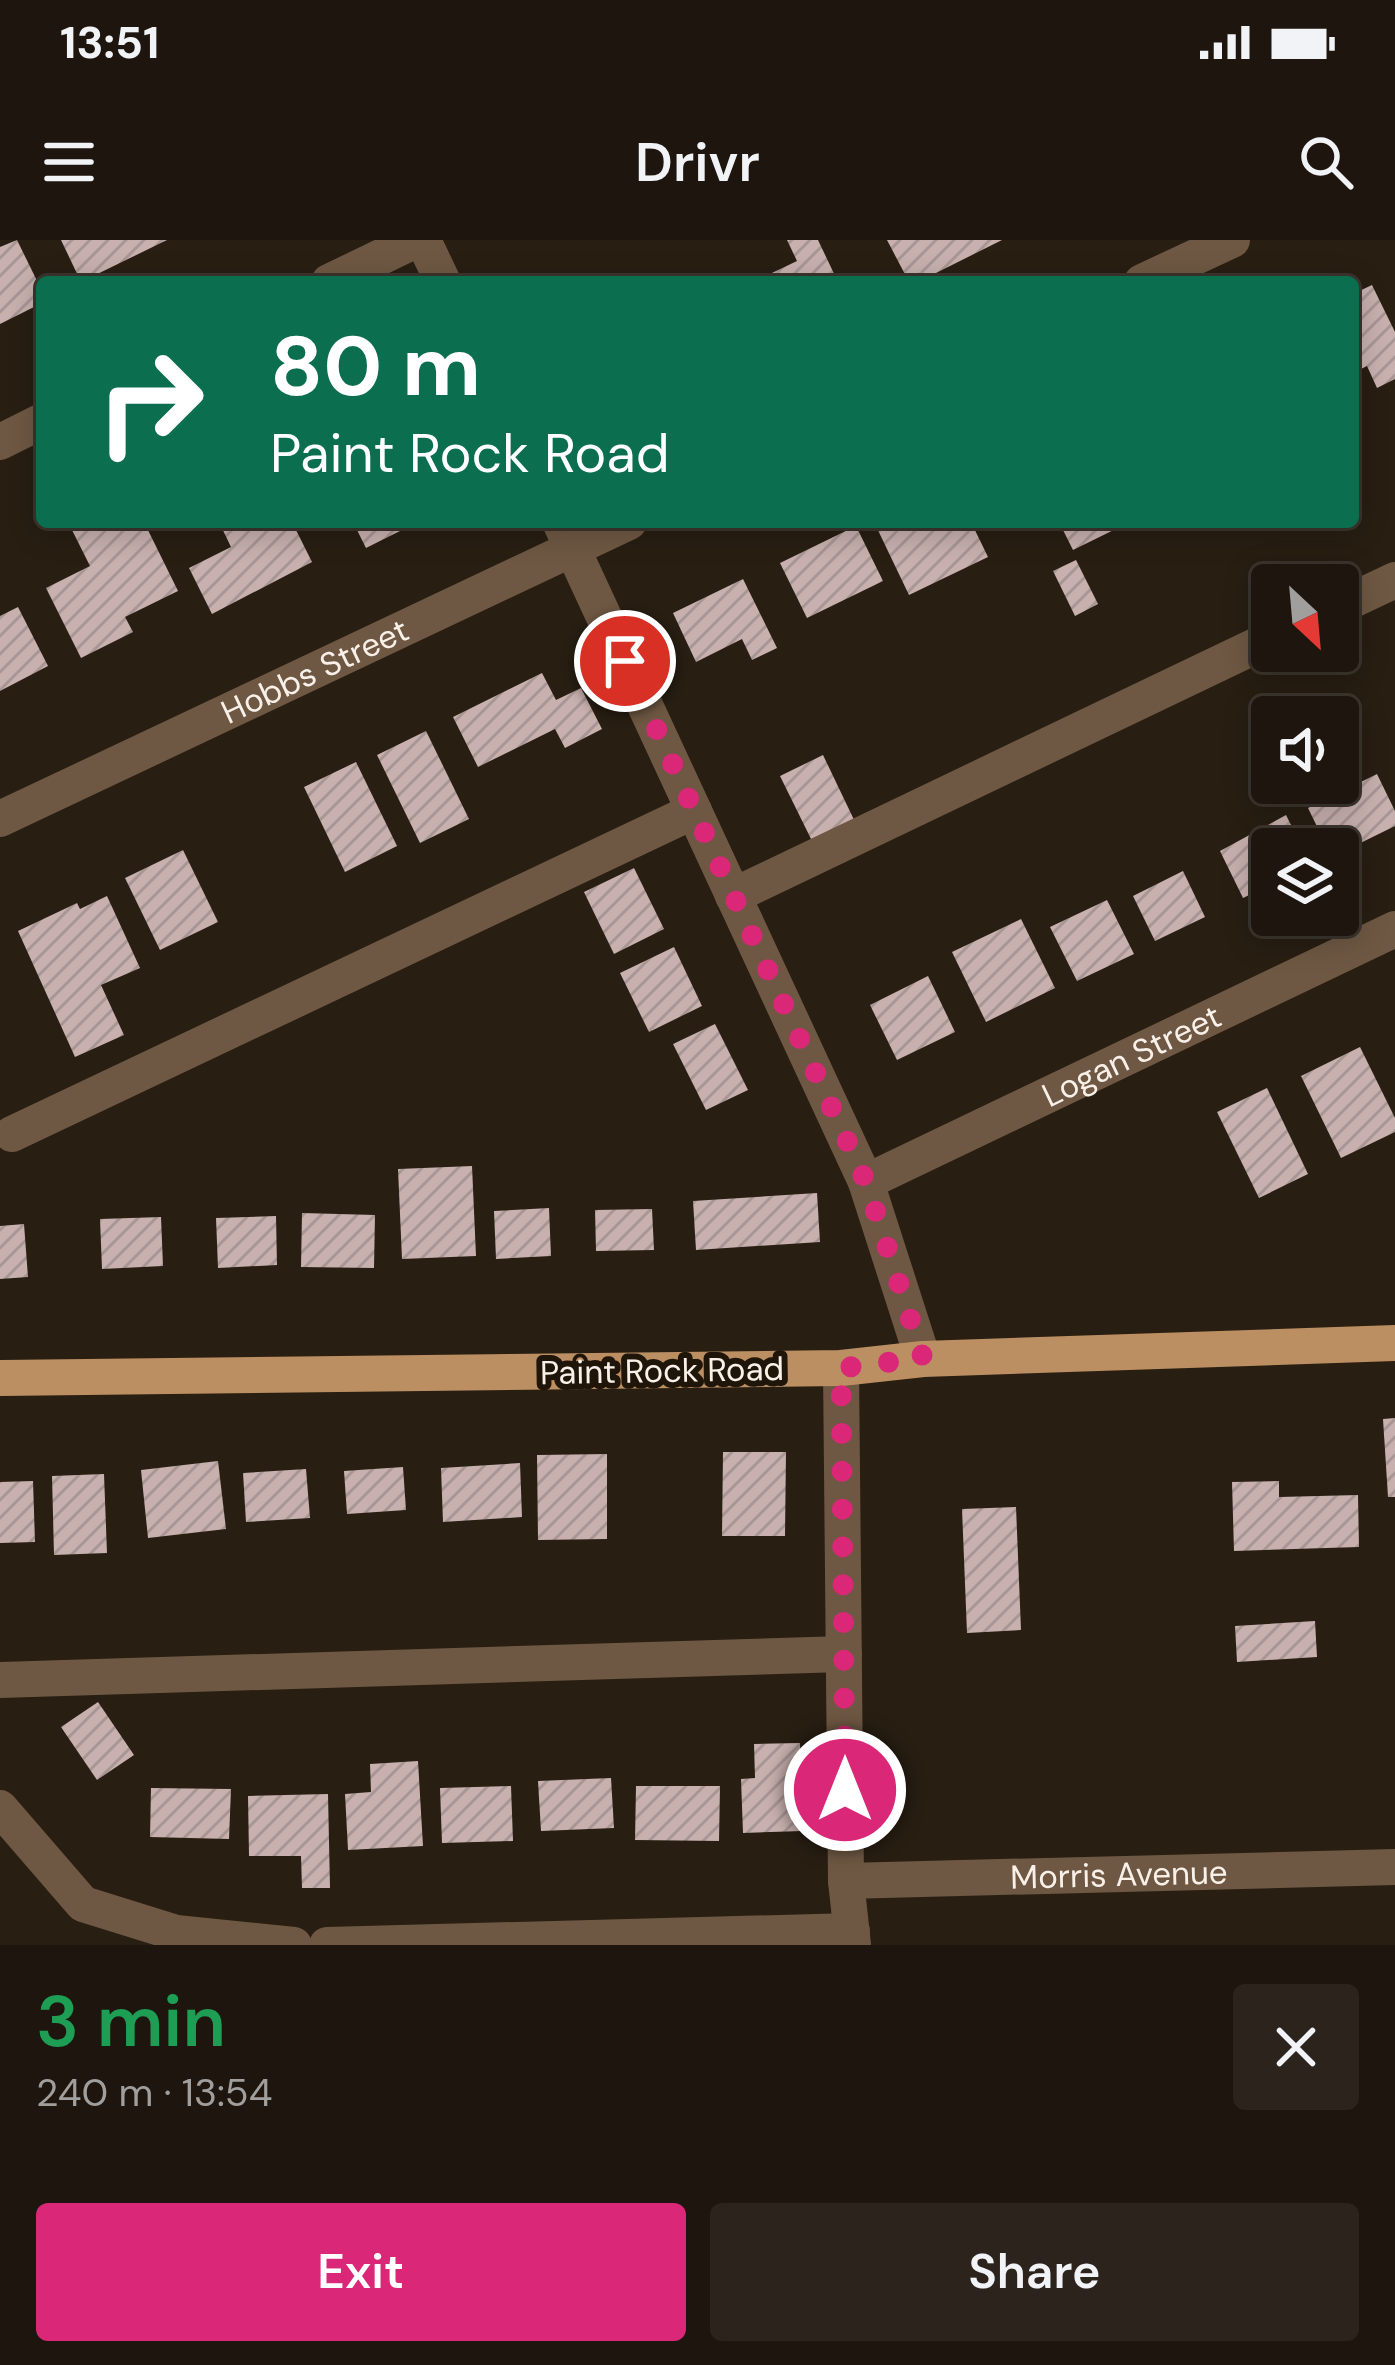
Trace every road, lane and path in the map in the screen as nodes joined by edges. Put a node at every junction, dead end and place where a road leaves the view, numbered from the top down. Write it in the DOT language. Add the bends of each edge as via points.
graph roads {
  1 [pos="419,240"];
  2 [pos="1232,240"];
  3 [pos="342,276"];
  4 [pos="440,276"];
  5 [pos="1155,276"];
  6 [pos="36,424"];
  7 [pos="0,442"];
  8 [pos="600,528"];
  9 [pos="566,535"];
  10 [pos="1395,580"];
  11 [pos="1359,597"];
  12 [pos="1251,648"];
  13 [pos="694,811"];
  14 [pos="0,819"];
  15 [pos="734,896"];
  16 [pos="1395,929"];
  17 [pos="12,1134"];
  18 [pos="866,1182"];
  19 [pos="1395,1343"];
  20 [pos="923,1358"];
  21 [pos="841,1368"];
  22 [pos="0,1378"];
  23 [pos="844,1654"];
  24 [pos="0,1680"];
  25 [pos="0,1808"];
  26 [pos="1395,1867"];
  27 [pos="846,1881"];
  28 [pos="853,1938"];
  29 [pos="604,1941"];
  30 [pos="294,1945"];
  31 [pos="327,1945"];
  1 -- 3 [label="street"];
  1 -- 4 [label="street"];
  2 -- 5 [label="street"];
  6 -- 7 [label="street"];
  8 -- 9 [label="street, Hobbs Street"];
  9 -- 13 [label="street"];
  9 -- 14 [label="street, Hobbs Street"];
  10 -- 11 [label="street"];
  12 -- 15 [label="street"];
  13 -- 15 [label="street"];
  13 -- 17 [label="street"];
  15 -- 18 [label="street"];
  16 -- 18 [label="street, Logan Street"];
  18 -- 20 [label="street"];
  19 -- 20 [label="main road, Paint Rock Road"];
  20 -- 21 [label="main road, Paint Rock Road"];
  21 -- 22 [label="main road, Paint Rock Road"];
  21 -- 23 [label="street"];
  23 -- 24 [label="street"];
  23 -- 27 [label="street"];
  25 -- 30 [label="street" via="83,1904 176,1933"];
  26 -- 27 [label="street, Morris Avenue"];
  27 -- 28 [label="street"];
  28 -- 29 [label="street"];
  29 -- 31 [label="street"];
}
